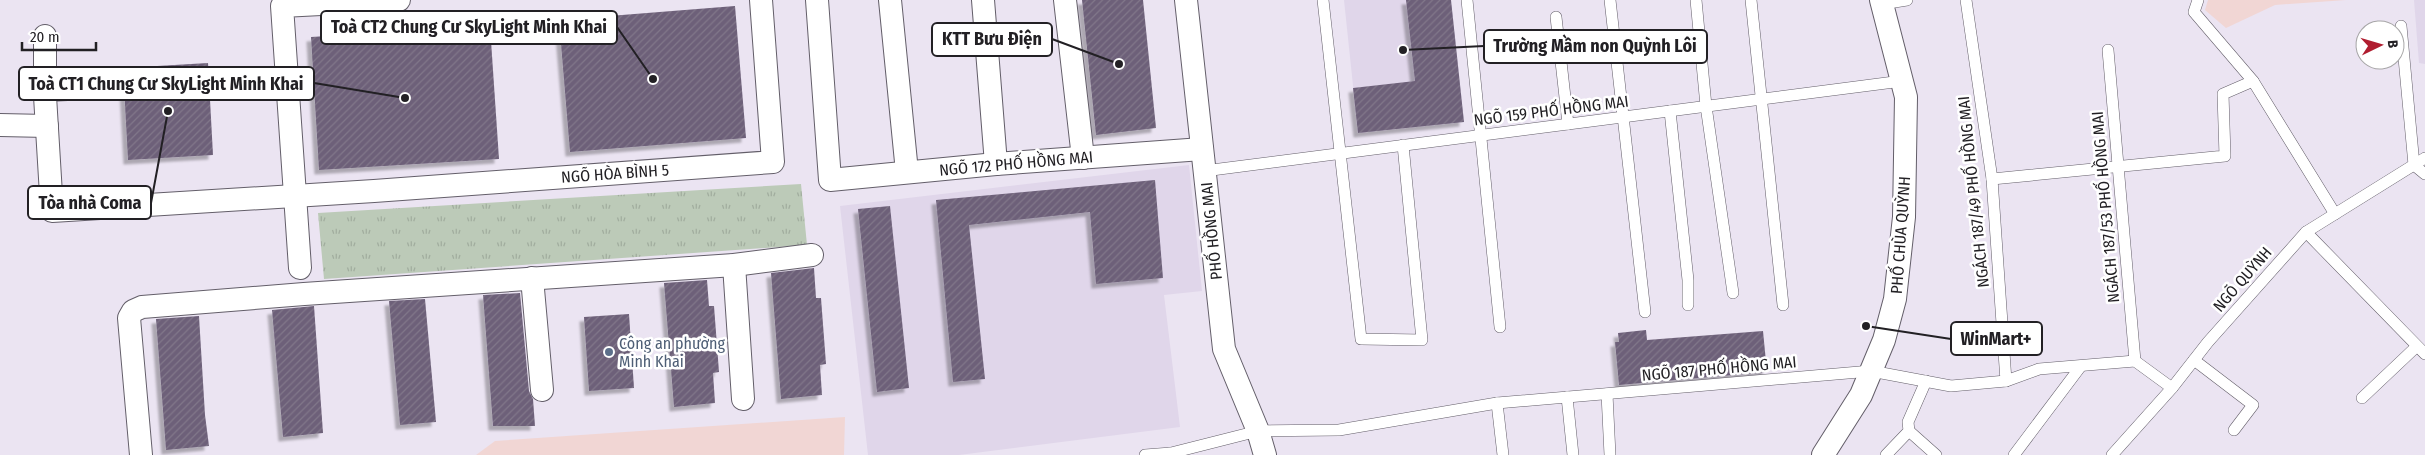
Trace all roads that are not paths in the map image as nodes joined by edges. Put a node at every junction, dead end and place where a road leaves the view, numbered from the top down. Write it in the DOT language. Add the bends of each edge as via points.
graph roads {
  1 [pos="399,0"];
  2 [pos="761,0"];
  3 [pos="817,0"];
  4 [pos="890,0"];
  5 [pos="983,0"];
  6 [pos="1065,0"];
  7 [pos="1186,0"];
  8 [pos="1323,0"];
  9 [pos="1467,0"];
  10 [pos="1610,0"];
  11 [pos="1696,0"];
  12 [pos="1751,0"];
  13 [pos="1907,0"];
  14 [pos="1966,0"];
  15 [pos="2198,0"];
  16 [pos="1882,2"];
  17 [pos="1556,17"];
  18 [pos="45,36"];
  19 [pos="2108,50"];
  20 [pos="2405,69"];
  21 [pos="1902,81"];
  22 [pos="2254,81"];
  23 [pos="114,93"];
  24 [pos="45,96"];
  25 [pos="1761,99"];
  26 [pos="1706,106"];
  27 [pos="1670,111"];
  28 [pos="1623,117"];
  29 [pos="1568,124"];
  30 [pos="0,125"];
  31 [pos="47,126"];
  32 [pos="1480,136"];
  33 [pos="1403,145"];
  34 [pos="1339,154"];
  35 [pos="1084,158"];
  36 [pos="2425,158"];
  37 [pos="1203,160"];
  38 [pos="996,164"];
  39 [pos="2414,165"];
  40 [pos="2118,167"];
  41 [pos="907,172"];
  42 [pos="2425,174"];
  43 [pos="1992,180"];
  44 [pos="295,196"];
  45 [pos="2336,214"];
  46 [pos="2306,232"];
  47 [pos="812,255"];
  48 [pos="734,264"];
  49 [pos="300,268"];
  50 [pos="532,278"];
  51 [pos="1733,293"];
  52 [pos="1688,305"];
  53 [pos="1783,305"];
  54 [pos="1644,312"];
  55 [pos="1500,327"];
  56 [pos="2421,350"];
  57 [pos="2194,360"];
  58 [pos="2135,361"];
  59 [pos="2081,366"];
  60 [pos="1871,371"];
  61 [pos="1926,381"];
  62 [pos="2006,381"];
  63 [pos="2172,388"];
  64 [pos="542,390"];
  65 [pos="1607,394"];
  66 [pos="1567,397"];
  67 [pos="2362,398"];
  68 [pos="743,399"];
  69 [pos="1497,403"];
  70 [pos="2234,430"];
  71 [pos="1258,431"];
  72 [pos="1909,431"];
  73 [pos="1172,454"];
  74 [pos="141,455"];
  75 [pos="1145,455"];
  76 [pos="1265,455"];
  77 [pos="1503,455"];
  78 [pos="1574,455"];
  79 [pos="1610,455"];
  80 [pos="1823,455"];
  81 [pos="1886,455"];
  82 [pos="1936,455"];
  83 [pos="2014,455"];
  84 [pos="2112,455"];
  1 -- 44 [label="street" via="282,6"];
  2 -- 44 [label="street, NGÕ HÒA BÌNH 5" via="773,162"];
  3 -- 41 [label="street, NGÕ 172 PHỐ HỒNG MAI" via="830,180"];
  4 -- 41 [label="street"];
  5 -- 38 [label="street"];
  6 -- 35 [label="street"];
  7 -- 37 [label="street, PHỐ HỒNG MAI"];
  8 -- 34 [label="lane"];
  9 -- 32 [label="lane"];
  10 -- 28 [label="lane"];
  11 -- 26 [label="lane"];
  12 -- 25 [label="lane"];
  13 -- 16 [label="lane"];
  14 -- 43 [label="lane, NGÁCH 187/49 PHỐ HỒNG MAI"];
  15 -- 22 [label="lane" via="2194,12"];
  16 -- 21 [label="street, PHỐ CHÙA QUỲNH"];
  17 -- 29 [label="lane"];
  18 -- 24 [label="street, NGÕ HÒA BÌNH 5"];
  19 -- 40 [label="lane, NGÁCH 187/53 PHỐ HỒNG MAI"];
  20 -- 39 [label="lane"];
  21 -- 25 [label="lane, NGÕ 159 PHỐ HỒNG MAI"];
  21 -- 60 [label="street, PHỐ CHÙA QUỲNH" via="1906,97 1904,217 1895,299 1884,340"];
  22 -- 40 [label="lane" via="2223,94 2225,156"];
  22 -- 45 [label="lane"];
  23 -- 24 [label="lane"];
  24 -- 31 [label="street, NGÕ HÒA BÌNH 5"];
  25 -- 26 [label="lane, NGÕ 159 PHỐ HỒNG MAI"];
  25 -- 53 [label="lane"];
  26 -- 27 [label="lane, NGÕ 159 PHỐ HỒNG MAI"];
  26 -- 51 [label="lane"];
  27 -- 28 [label="lane, NGÕ 159 PHỐ HỒNG MAI"];
  27 -- 52 [label="lane"];
  28 -- 29 [label="lane, NGÕ 159 PHỐ HỒNG MAI"];
  28 -- 54 [label="lane"];
  29 -- 32 [label="lane, NGÕ 159 PHỐ HỒNG MAI"];
  30 -- 31 [label="street"];
  31 -- 44 [label="street, NGÕ HÒA BÌNH 5" via="52,211"];
  32 -- 33 [label="lane, NGÕ 159 PHỐ HỒNG MAI"];
  32 -- 55 [label="lane"];
  33 -- 34 [label="lane, NGÕ 159 PHỐ HỒNG MAI"];
  33 -- 34 [label="lane" via="1422,340 1361,339"];
  34 -- 37 [label="lane, NGÕ 159 PHỐ HỒNG MAI"];
  35 -- 37 [label="street, NGÕ 172 PHỐ HỒNG MAI"];
  35 -- 38 [label="street, NGÕ 172 PHỐ HỒNG MAI"];
  36 -- 39 [label="lane, NGÕ QUỲNH"];
  37 -- 71 [label="street, PHỐ HỒNG MAI" via="1224,349"];
  38 -- 41 [label="street, NGÕ 172 PHỐ HỒNG MAI"];
  39 -- 42 [label="lane"];
  39 -- 45 [label="lane, NGÕ QUỲNH"];
  40 -- 43 [label="lane"];
  40 -- 58 [label="lane, NGÁCH 187/53 PHỐ HỒNG MAI"];
  43 -- 62 [label="lane, NGÁCH 187/49 PHỐ HỒNG MAI"];
  44 -- 49 [label="street"];
  45 -- 46 [label="lane, NGÕ QUỲNH"];
  46 -- 56 [label="lane"];
  46 -- 57 [label="lane, NGÕ QUỲNH"];
  47 -- 48 [label="street"];
  48 -- 50 [label="street"];
  48 -- 68 [label="street"];
  50 -- 64 [label="street"];
  50 -- 74 [label="street" via="142,307 133,311 129,318"];
  56 -- 67 [label="lane"];
  57 -- 63 [label="lane, NGÕ QUỲNH"];
  57 -- 70 [label="lane" via="2253,405"];
  58 -- 59 [label="lane, NGÕ 187 PHỐ HỒNG MAI"];
  58 -- 63 [label="lane"];
  59 -- 62 [label="lane, NGÕ 187 PHỐ HỒNG MAI" via="2039,369"];
  59 -- 83 [label="lane"];
  60 -- 61 [label="lane, NGÕ 187 PHỐ HỒNG MAI"];
  60 -- 65 [label="lane, NGÕ 187 PHỐ HỒNG MAI"];
  60 -- 80 [label="street, PHỐ CHÙA QUỲNH" via="1861,395"];
  61 -- 62 [label="lane, NGÕ 187 PHỐ HỒNG MAI" via="1951,386"];
  61 -- 72 [label="lane" via="1908,422"];
  63 -- 84 [label="lane, NGÕ QUỲNH"];
  65 -- 66 [label="lane, NGÕ 187 PHỐ HỒNG MAI"];
  65 -- 79 [label="lane"];
  66 -- 69 [label="lane, NGÕ 187 PHỐ HỒNG MAI"];
  66 -- 78 [label="lane"];
  69 -- 71 [label="lane, NGÕ 187 PHỐ HỒNG MAI" via="1339,430"];
  69 -- 77 [label="lane"];
  71 -- 73 [label="lane, NGÕ 187 PHỐ HỒNG MAI"];
  71 -- 76 [label="street, PHỐ HỒNG MAI"];
  72 -- 81 [label="lane"];
  72 -- 82 [label="lane"];
  73 -- 75 [label="lane, NGÕ 187 PHỐ HỒNG MAI"];
}
